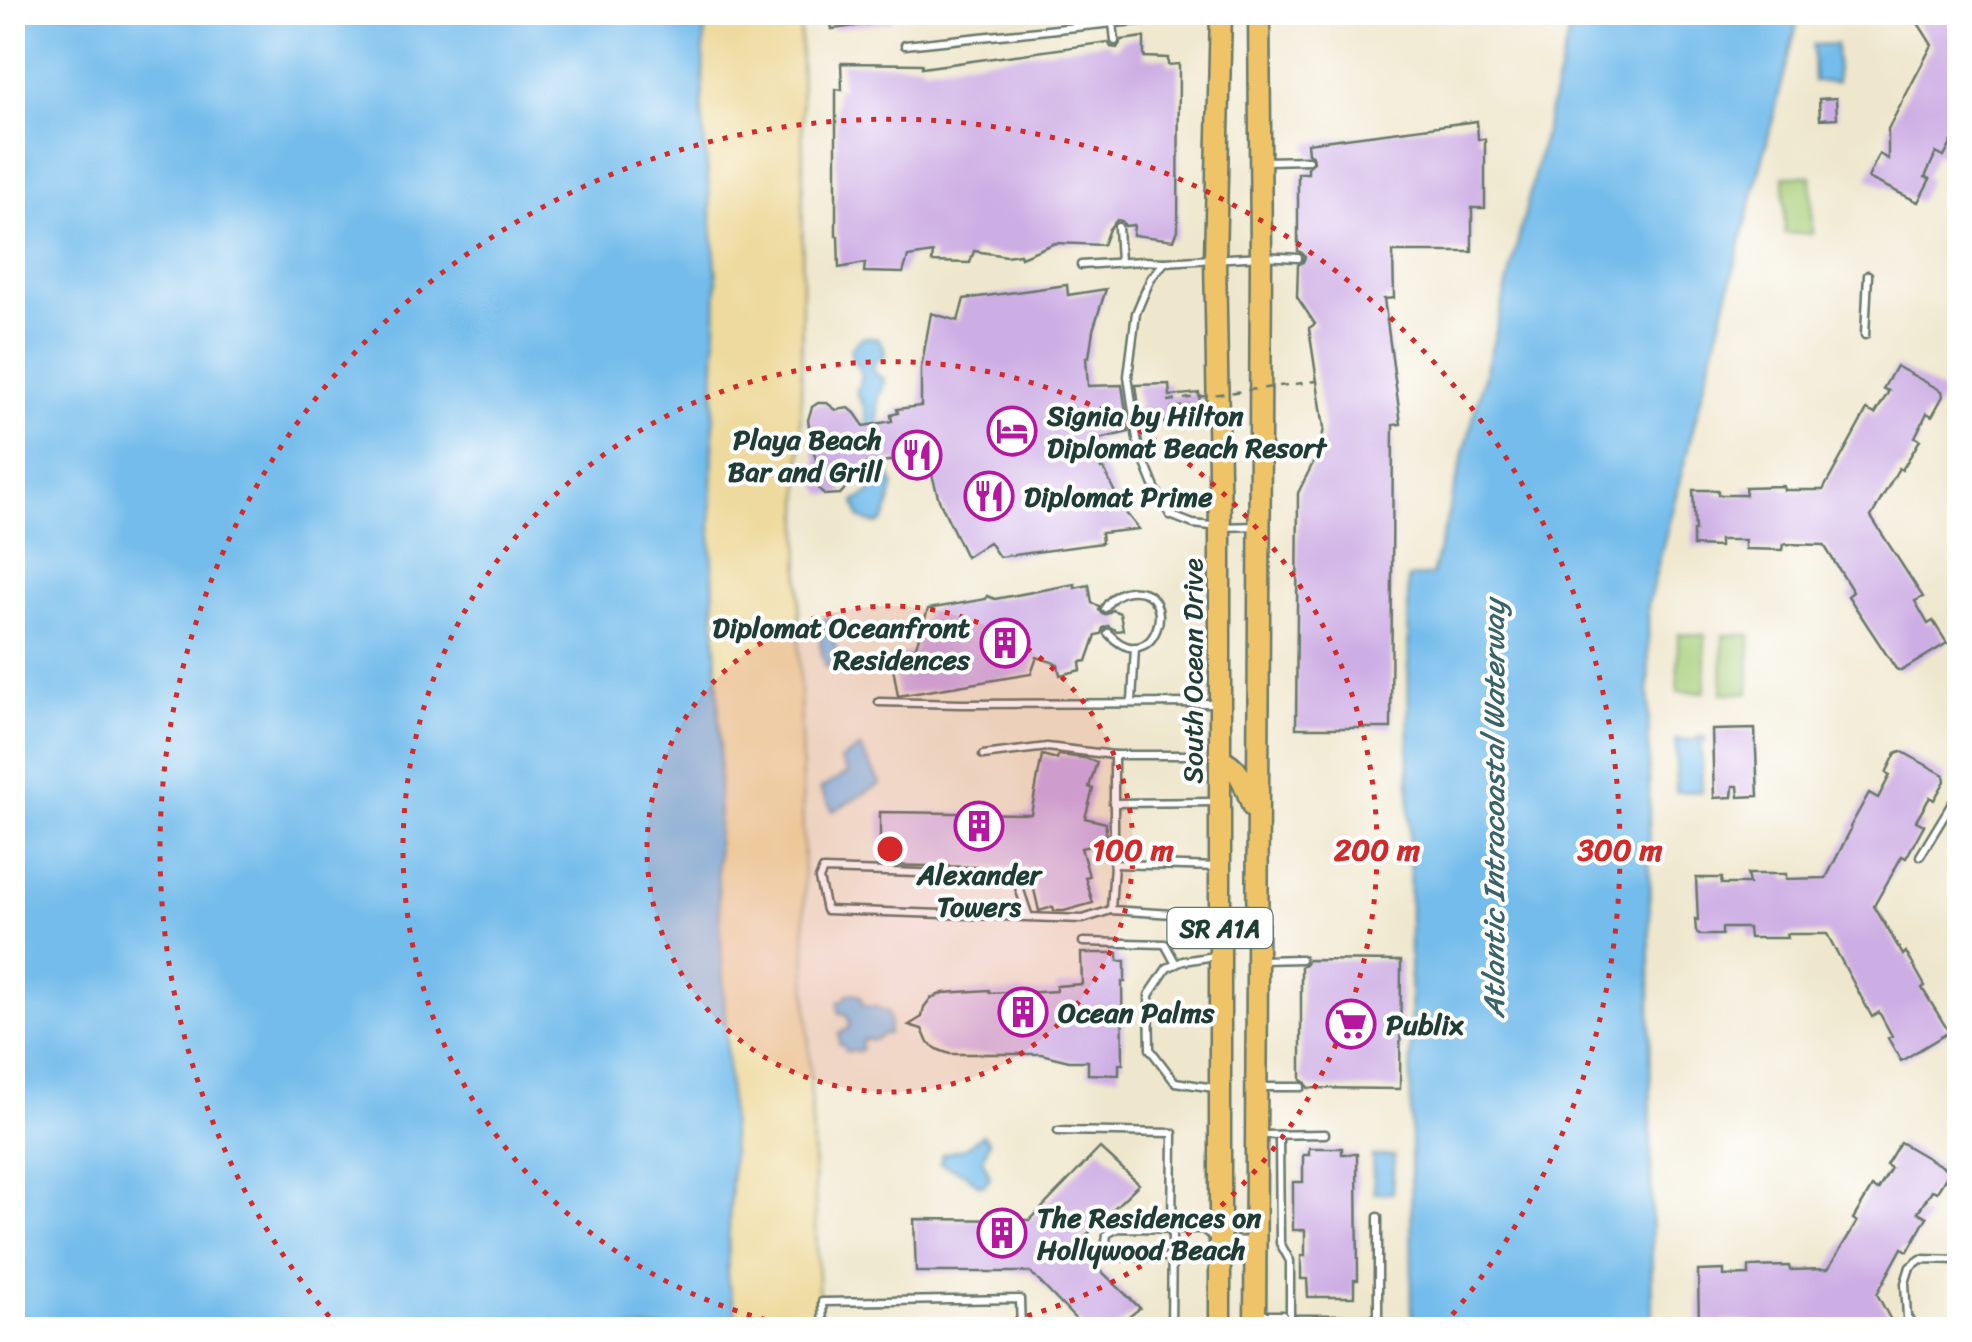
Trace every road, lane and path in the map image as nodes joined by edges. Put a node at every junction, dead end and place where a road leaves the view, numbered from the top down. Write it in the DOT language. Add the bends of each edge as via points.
graph roads {
  1 [pos="1259,12"];
  2 [pos="1221,14"];
  3 [pos="1113,23"];
  4 [pos="1115,41"];
  5 [pos="905,45"];
  6 [pos="1308,160"];
  7 [pos="1260,161"];
  8 [pos="1118,228"];
  9 [pos="1261,256"];
  10 [pos="1215,258"];
  11 [pos="1298,258"];
  12 [pos="1120,262"];
  13 [pos="1165,262"];
  14 [pos="1082,264"];
  15 [pos="1868,275"];
  16 [pos="1865,336"];
  17 [pos="1317,380"];
  18 [pos="1168,401"];
  19 [pos="1220,526"];
  20 [pos="1259,526"];
  21 [pos="1105,608"];
  22 [pos="1108,633"];
  23 [pos="1135,647"];
  24 [pos="879,702"];
  25 [pos="1132,702"];
  26 [pos="1220,703"];
  27 [pos="983,755"];
  28 [pos="1114,755"];
  29 [pos="1185,756"];
  30 [pos="1220,759"];
  31 [pos="1960,787"];
  32 [pos="1220,802"];
  33 [pos="1113,803"];
  34 [pos="1258,818"];
  35 [pos="1920,856"];
  36 [pos="1114,864"];
  37 [pos="1220,866"];
  38 [pos="1111,910"];
  39 [pos="1029,916"];
  40 [pos="1220,917"];
  41 [pos="1083,942"];
  42 [pos="1220,955"];
  43 [pos="1257,960"];
  44 [pos="1300,960"];
  45 [pos="1176,964"];
  46 [pos="1256,1086"];
  47 [pos="1301,1088"];
  48 [pos="1220,1089"];
  49 [pos="1058,1132"];
  50 [pos="1279,1134"];
  51 [pos="1325,1134"];
  52 [pos="1256,1135"];
  53 [pos="1378,1216"];
  54 [pos="1172,1229"];
  55 [pos="1280,1243"];
  56 [pos="1220,1244"];
  57 [pos="1255,1245"];
  58 [pos="1171,1256"];
  59 [pos="1960,1260"];
  60 [pos="1287,1317"];
  61 [pos="1378,1320"];
  62 [pos="1255,1322"];
  63 [pos="1020,1327"];
  64 [pos="823,1330"];
  65 [pos="1035,1330"];
  66 [pos="1171,1330"];
  67 [pos="1220,1330"];
  68 [pos="1290,1330"];
  69 [pos="1378,1330"];
  70 [pos="1918,1330"];
  1 -- 7 [label="main road, SR A1A"];
  2 -- 3 [label="lane"];
  2 -- 10 [label="main road, South Ocean Drive / SR A1A"];
  3 -- 4 [label="lane"];
  3 -- 5 [label="lane"];
  6 -- 7 [label="lane"];
  7 -- 9 [label="main road, SR A1A"];
  8 -- 12 [label="lane"];
  9 -- 10 [label="lane"];
  9 -- 11 [label="lane"];
  9 -- 20 [label="main road, SR A1A"];
  10 -- 13 [label="lane"];
  10 -- 19 [label="main road, South Ocean Drive / SR A1A"];
  12 -- 13 [label="lane"];
  12 -- 14 [label="lane"];
  13 -- 19 [label="lane" via="1136,312 1128,376 1138,446 1170,515"];
  15 -- 16 [label="lane"];
  17 -- 18 [label="path, bridge"];
  19 -- 20 [label="lane"];
  19 -- 26 [label="main road, South Ocean Drive / SR A1A"];
  20 -- 34 [label="main road, SR A1A"];
  21 -- 23 [label="lane" via="1126,591 1151,598 1160,614 1157,632"];
  22 -- 23 [label="lane" via="1116,643"];
  23 -- 25 [label="lane"];
  24 -- 25 [label="lane"];
  25 -- 26 [label="lane"];
  26 -- 30 [label="main road, South Ocean Drive / SR A1A"];
  27 -- 28 [label="lane" via="1047,748"];
  28 -- 29 [label="lane"];
  28 -- 33 [label="lane"];
  30 -- 32 [label="main road, South Ocean Drive / SR A1A"];
  30 -- 34 [label="main road" via="1240,774"];
  31 -- 35 [label="lane"];
  32 -- 33 [label="lane"];
  32 -- 37 [label="main road, South Ocean Drive / SR A1A"];
  33 -- 36 [label="lane"];
  34 -- 43 [label="main road, SR A1A"];
  36 -- 37 [label="lane"];
  36 -- 38 [label="lane"];
  37 -- 40 [label="main road, South Ocean Drive / SR A1A"];
  38 -- 39 [label="lane" via="1083,919"];
  38 -- 40 [label="lane"];
  39 -- 39 [label="lane" via="826,910 820,879 823,870 1015,876"];
  40 -- 42 [label="main road, South Ocean Drive / SR A1A"];
  41 -- 45 [label="lane" via="1165,944"];
  42 -- 45 [label="lane"];
  42 -- 48 [label="main road, South Ocean Drive / SR A1A"];
  43 -- 44 [label="lane"];
  43 -- 46 [label="main road, SR A1A"];
  45 -- 48 [label="lane" via="1148,995 1150,1049 1175,1082"];
  46 -- 47 [label="lane"];
  46 -- 52 [label="main road, SR A1A"];
  48 -- 56 [label="main road, South Ocean Drive / SR A1A"];
  49 -- 54 [label="lane" via="1174,1133"];
  50 -- 51 [label="lane"];
  50 -- 52 [label="lane"];
  50 -- 55 [label="lane"];
  52 -- 57 [label="main road, SR A1A"];
  53 -- 61 [label="lane"];
  54 -- 56 [label="lane" via="1203,1229"];
  54 -- 58 [label="lane"];
  54 -- 58 [label="lane" via="1118,1228 1107,1234 1105,1250 1113,1256"];
  55 -- 57 [label="lane"];
  55 -- 60 [label="lane" via="1290,1261"];
  56 -- 57 [label="street"];
  56 -- 58 [label="lane" via="1202,1258"];
  56 -- 67 [label="main road, South Ocean Drive / SR A1A"];
  57 -- 62 [label="main road, SR A1A"];
  58 -- 66 [label="lane"];
  59 -- 70 [label="lane" via="1920,1259 1910,1267 1907,1317"];
  60 -- 61 [label="lane"];
  60 -- 62 [label="lane"];
  60 -- 68 [label="lane"];
  61 -- 69 [label="lane"];
  63 -- 64 [label="lane" via="1020,1299 822,1302"];
  63 -- 65 [label="lane"];
}
